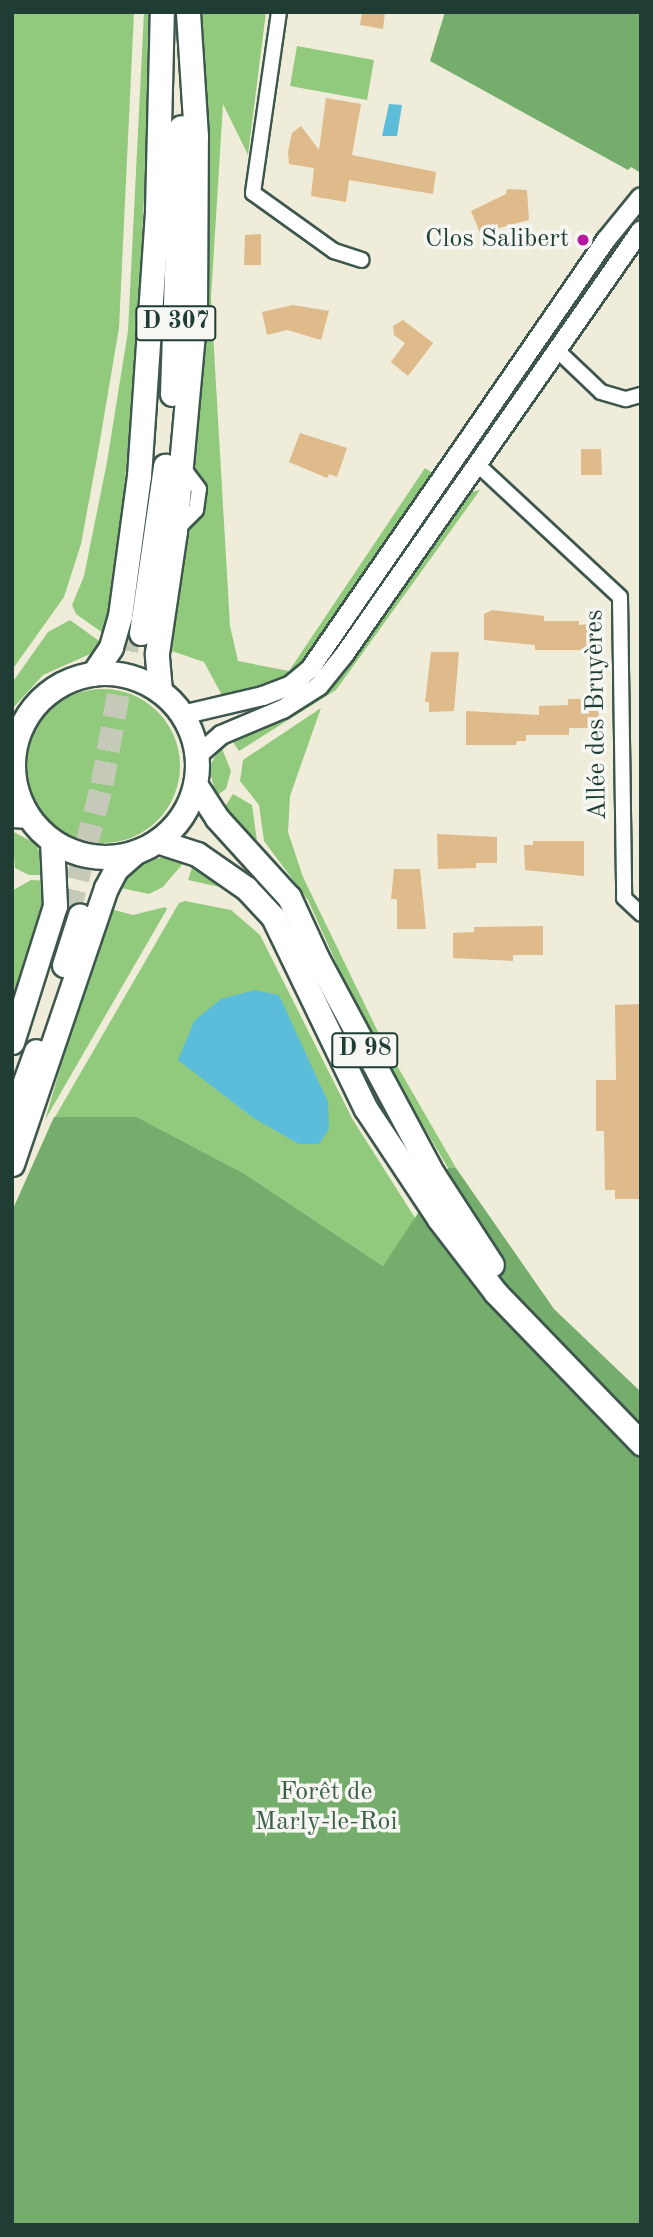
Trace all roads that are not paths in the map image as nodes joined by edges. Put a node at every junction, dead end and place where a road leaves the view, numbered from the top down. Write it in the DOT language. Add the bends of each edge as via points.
graph roads {
  1 [pos="164,12"];
  2 [pos="186,12"];
  3 [pos="279,12"];
  4 [pos="641,197"];
  5 [pos="641,230"];
  6 [pos="362,260"];
  7 [pos="539,337"];
  8 [pos="558,351"];
  9 [pos="641,395"];
  10 [pos="460,451"];
  11 [pos="479,466"];
  12 [pos="93,674"];
  13 [pos="160,691"];
  14 [pos="182,715"];
  15 [pos="197,757"];
  16 [pos="12,769"];
  17 [pos="195,784"];
  18 [pos="22,821"];
  19 [pos="52,841"];
  20 [pos="158,841"];
  21 [pos="133,853"];
  22 [pos="641,914"];
  23 [pos="12,1042"];
  24 [pos="12,1093"];
  25 [pos="12,1117"];
  26 [pos="12,1164"];
  27 [pos="530,1323"];
  28 [pos="641,1443"];
  1 -- 2 [label="main road, D 307" via="171,197 166,338 136,631 159,526 173,375"];
  1 -- 12 [label="main road" via="157,210 139,476 120,617 111,647"];
  2 -- 13 [label="main road" via="197,231 175,531 157,653"];
  3 -- 6 [label="street" via="253,193 334,251"];
  4 -- 7 [label="street"];
  5 -- 8 [label="street"];
  7 -- 8 [label="street"];
  7 -- 10 [label="street"];
  8 -- 9 [label="street" via="601,392 626,400"];
  8 -- 11 [label="street"];
  10 -- 11 [label="street"];
  10 -- 14 [label="street" via="310,669 291,685 264,696"];
  11 -- 15 [label="street" via="318,686 283,709 221,735"];
  11 -- 22 [label="street, Allée des Bruyères" via="620,597 624,898"];
  12 -- 13 [label="main road" via="139,680"];
  12 -- 16 [label="main road" via="57,687 35,706 19,731"];
  13 -- 14 [label="main road"];
  14 -- 15 [label="main road"];
  15 -- 17 [label="main road"];
  16 -- 18 [label="main road"];
  17 -- 20 [label="main road" via="175,826"];
  17 -- 27 [label="main road, D 98" via="217,818 289,897 433,1174"];
  18 -- 19 [label="main road"];
  19 -- 21 [label="main road" via="87,855"];
  19 -- 23 [label="main road" via="55,906"];
  20 -- 21 [label="main road"];
  20 -- 27 [label="main road, D 98" via="197,854 246,888 273,917 366,1109 439,1219 496,1293"];
  21 -- 26 [label="main road" via="116,869 106,888"];
  24 -- 25 [label="main road" via="74,914"];
  27 -- 28 [label="main road, D 98"];
}
